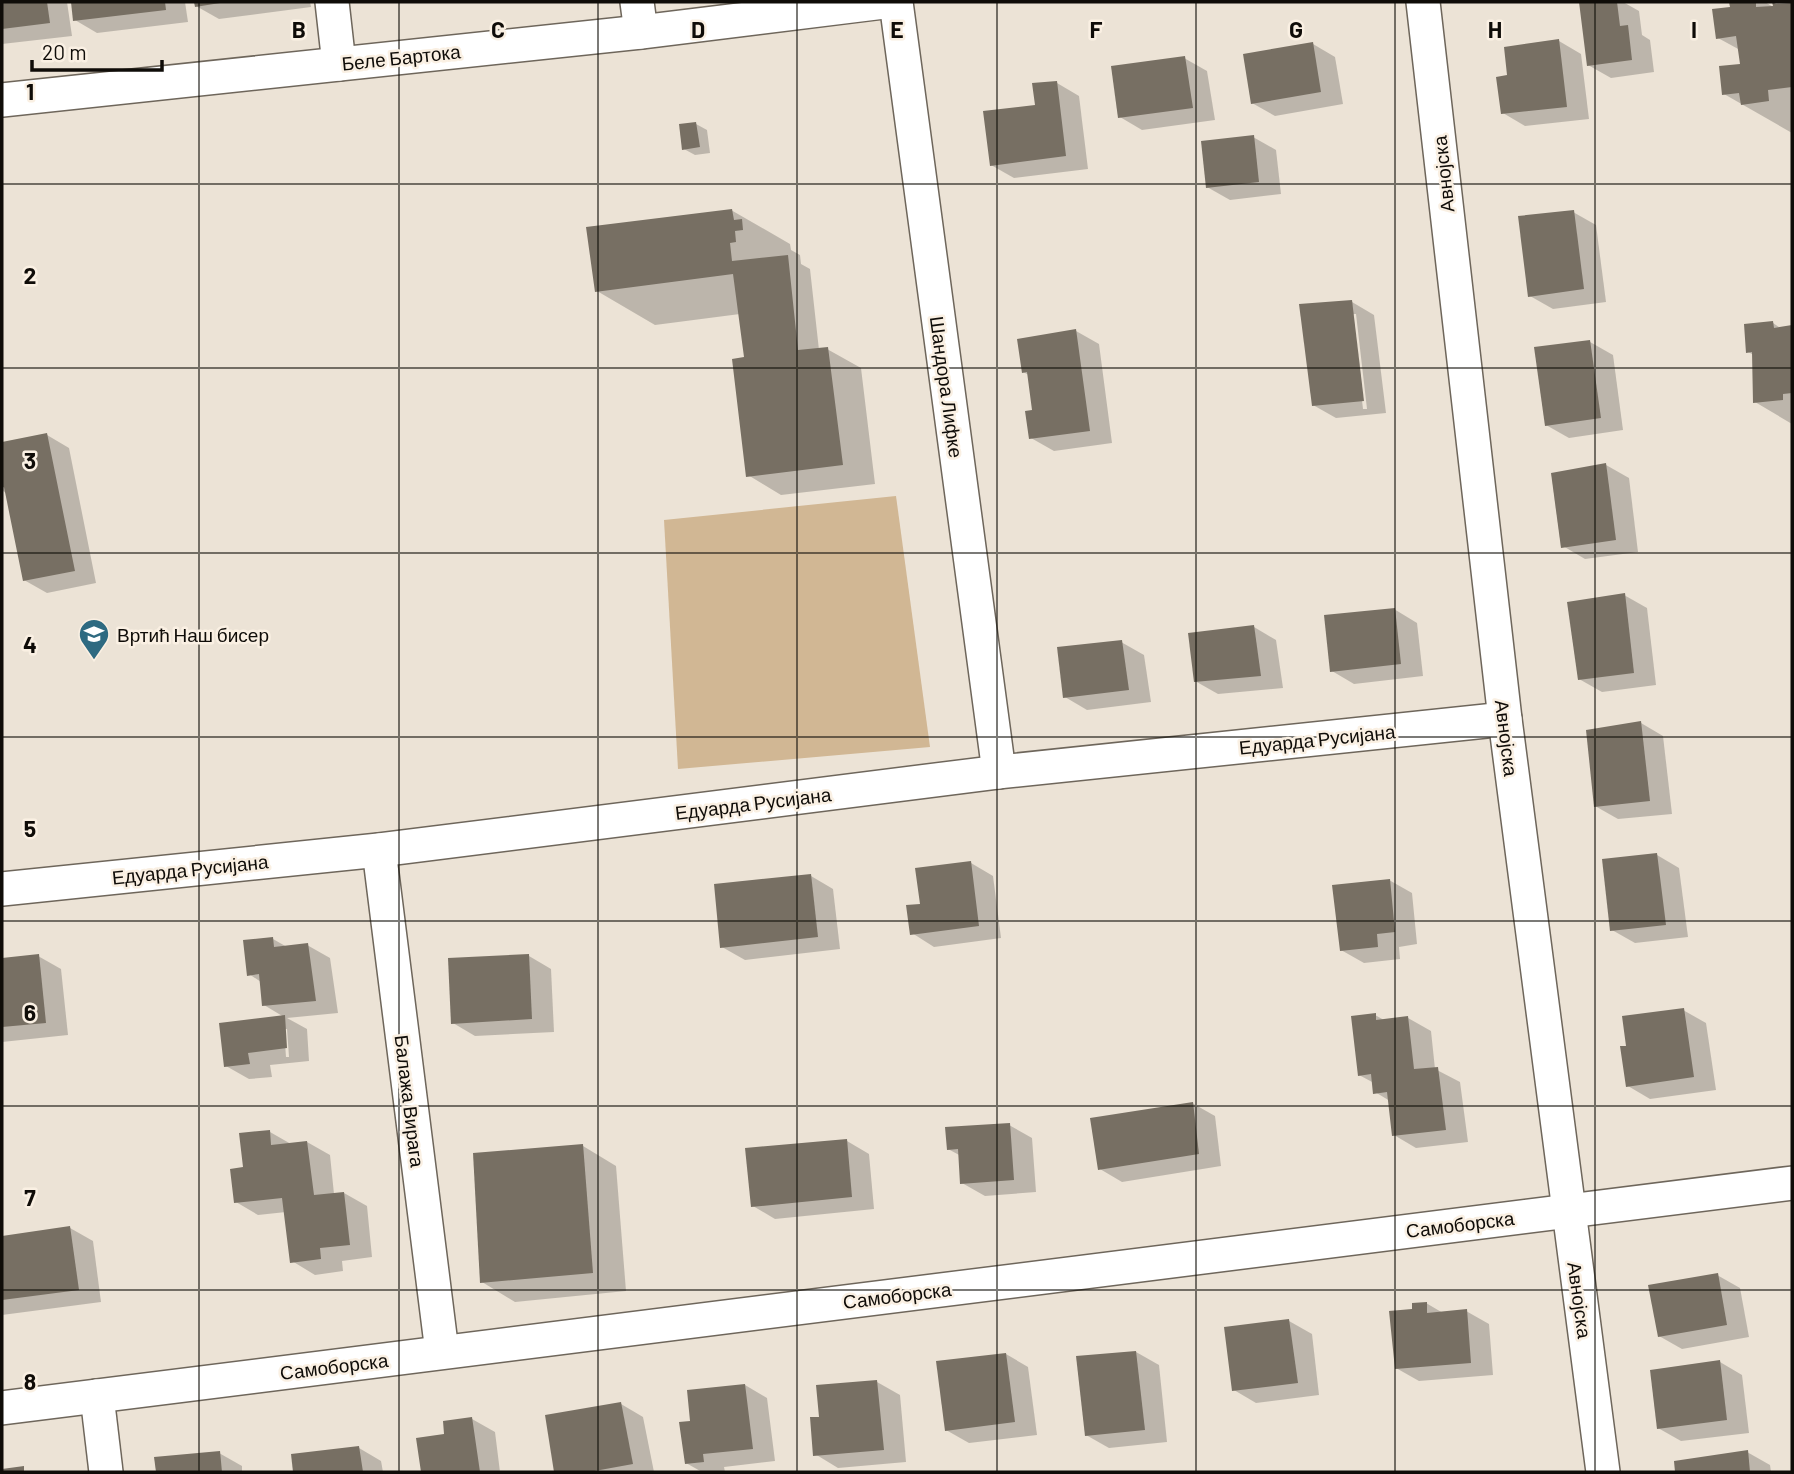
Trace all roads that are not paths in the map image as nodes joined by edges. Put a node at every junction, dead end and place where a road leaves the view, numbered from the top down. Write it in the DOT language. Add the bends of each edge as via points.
graph roads {
  1 [pos="332,2"];
  2 [pos="884,2"];
  3 [pos="896,2"];
  4 [pos="1423,2"];
  5 [pos="639,17"];
  6 [pos="339,64"];
  7 [pos="2,100"];
  8 [pos="1505,719"];
  9 [pos="999,772"];
  10 [pos="379,850"];
  11 [pos="2,889"];
  12 [pos="1792,1182"];
  13 [pos="1568,1211"];
  14 [pos="442,1352"];
  15 [pos="97,1396"];
  16 [pos="2,1408"];
  17 [pos="106,1472"];
  18 [pos="1603,1472"];
  1 -- 6 [label="street"];
  2 -- 5 [label="street, Беле Бартока"];
  3 -- 9 [label="street, Шандора Лифке"];
  4 -- 8 [label="street, Авнојска"];
  5 -- 6 [label="street, Беле Бартока"];
  6 -- 7 [label="street, Беле Бартока"];
  8 -- 9 [label="street, Едуарда Русијана"];
  8 -- 13 [label="street, Авнојска"];
  9 -- 10 [label="street, Едуарда Русијана"];
  10 -- 11 [label="street, Едуарда Русијана"];
  10 -- 14 [label="street, Балажа Вирага"];
  12 -- 13 [label="street, Самоборска"];
  13 -- 14 [label="street, Самоборска"];
  13 -- 18 [label="street, Авнојска"];
  14 -- 15 [label="street, Самоборска"];
  15 -- 16 [label="street, Самоборска"];
  15 -- 17 [label="street"];
}
